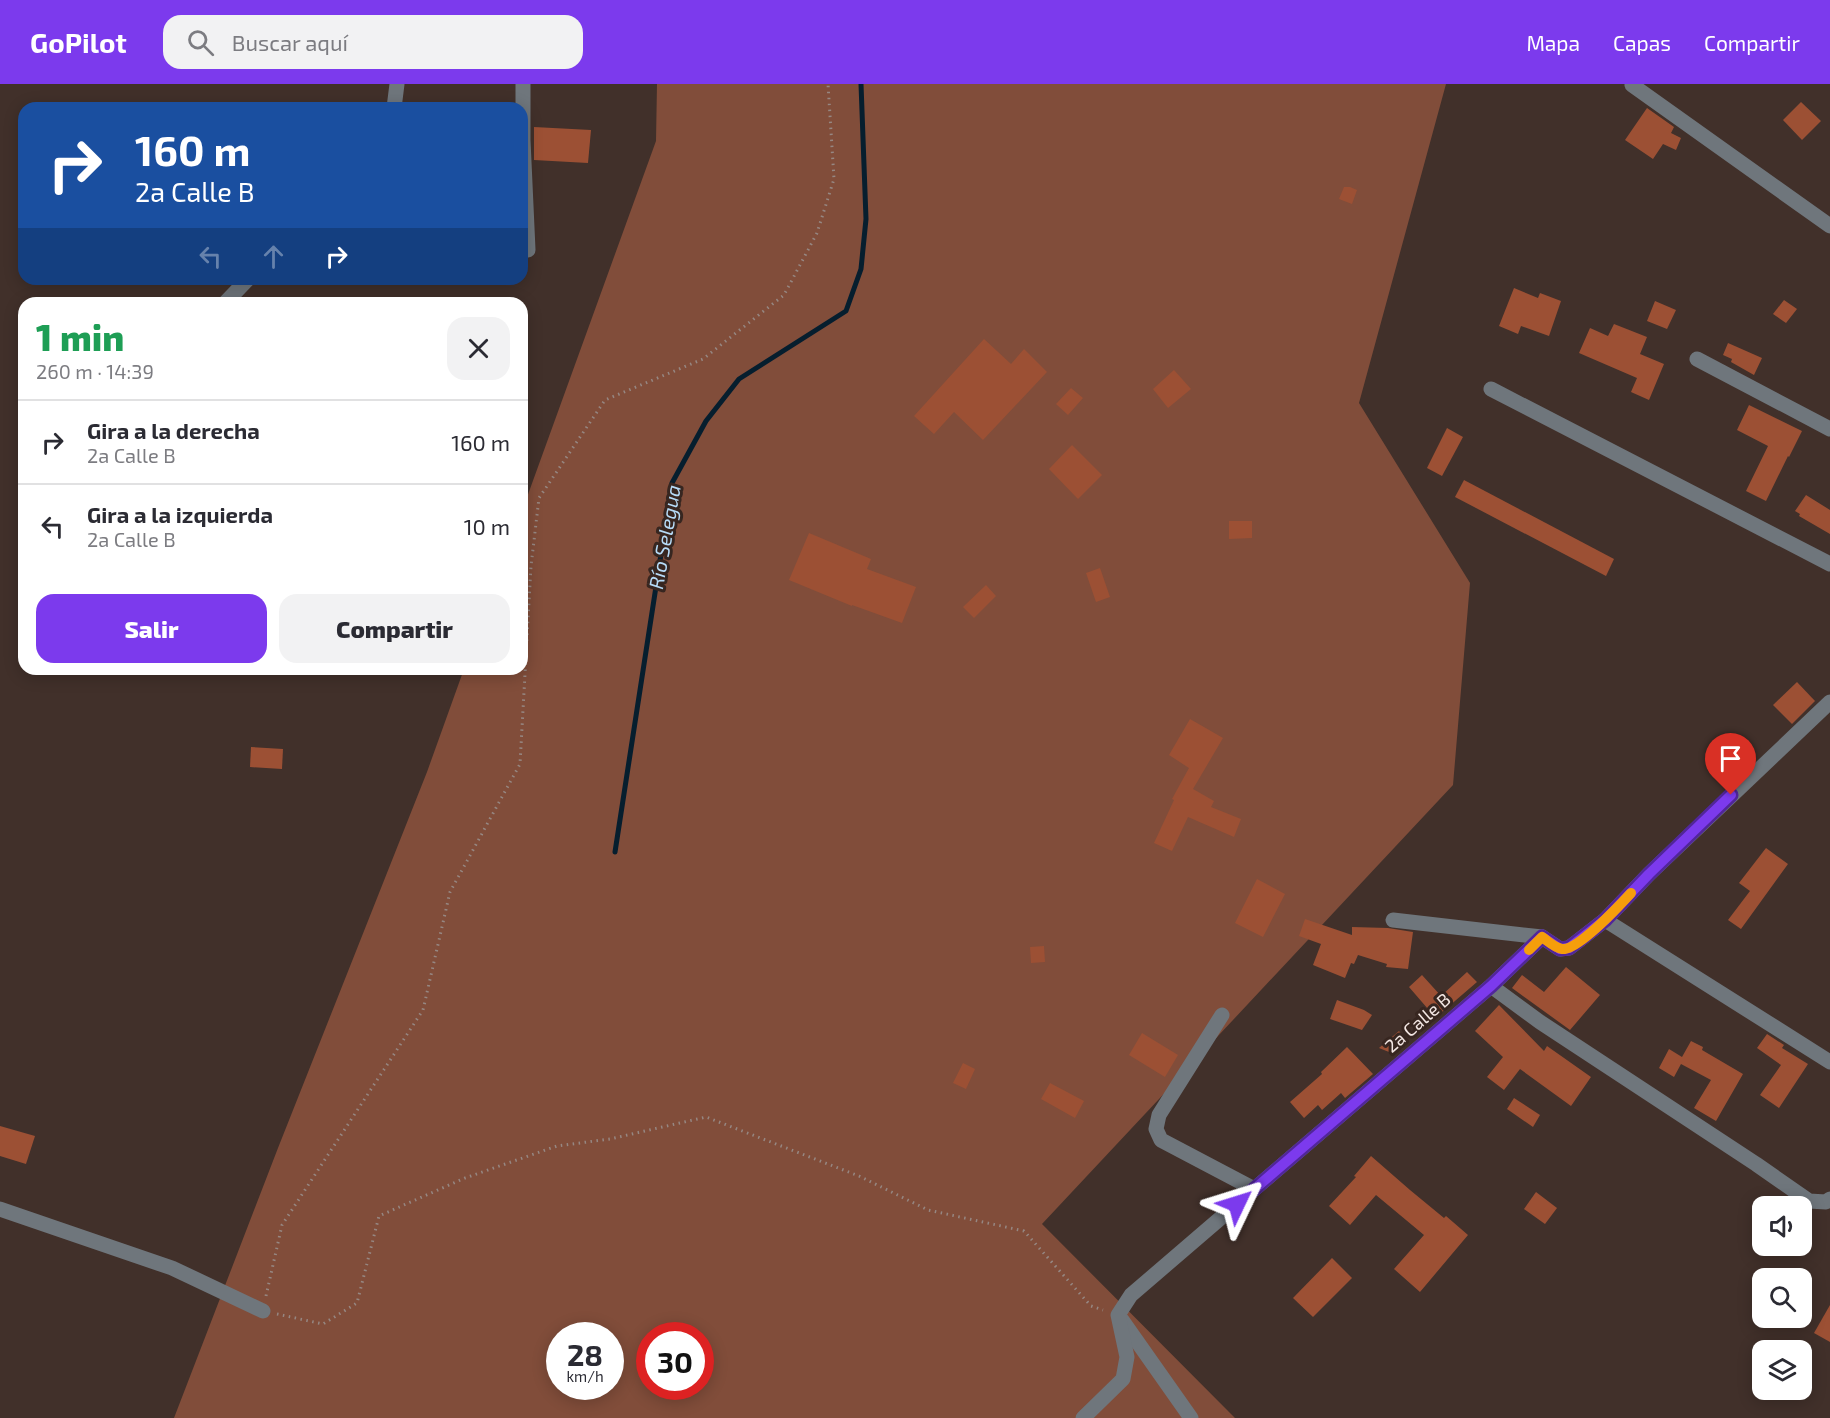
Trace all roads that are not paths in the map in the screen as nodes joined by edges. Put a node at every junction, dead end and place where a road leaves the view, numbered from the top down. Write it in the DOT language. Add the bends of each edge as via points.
graph roads {
  1 [pos="397,84"];
  2 [pos="523,84"];
  3 [pos="1632,85"];
  4 [pos="395,102"];
  5 [pos="523,102"];
  6 [pos="1830,226"];
  7 [pos="242,285"];
  8 [pos="231,297"];
  9 [pos="1697,359"];
  10 [pos="1491,389"];
  11 [pos="1830,429"];
  12 [pos="1830,564"];
  13 [pos="1830,702"];
  14 [pos="1393,920"];
  15 [pos="1605,920"];
  16 [pos="1542,937"];
  17 [pos="1491,986"];
  18 [pos="1222,1015"];
  19 [pos="1830,1062"];
  20 [pos="1254,1189"];
  21 [pos="1830,1199"];
  22 [pos="0,1209"];
  23 [pos="263,1311"];
  24 [pos="1118,1315"];
  25 [pos="1083,1418"];
  26 [pos="1191,1418"];
  1 -- 4 [label="street"];
  2 -- 5 [label="street"];
  3 -- 6 [label="street"];
  7 -- 8 [label="street"];
  9 -- 11 [label="street"];
  10 -- 12 [label="street"];
  13 -- 15 [label="street"];
  14 -- 16 [label="street"];
  15 -- 16 [label="street" via="1569,948 1560,949"];
  15 -- 19 [label="street"];
  16 -- 17 [label="street, 2a Calle B"];
  17 -- 20 [label="street, 2a Calle B"];
  17 -- 21 [label="street" via="1809,1201"];
  18 -- 20 [label="street" via="1159,1115 1156,1129 1161,1140"];
  20 -- 24 [label="street, 2a Calle B" via="1131,1295"];
  22 -- 23 [label="street" via="172,1268"];
  24 -- 25 [label="street" via="1127,1357 1123,1378"];
  24 -- 26 [label="street"];
}
